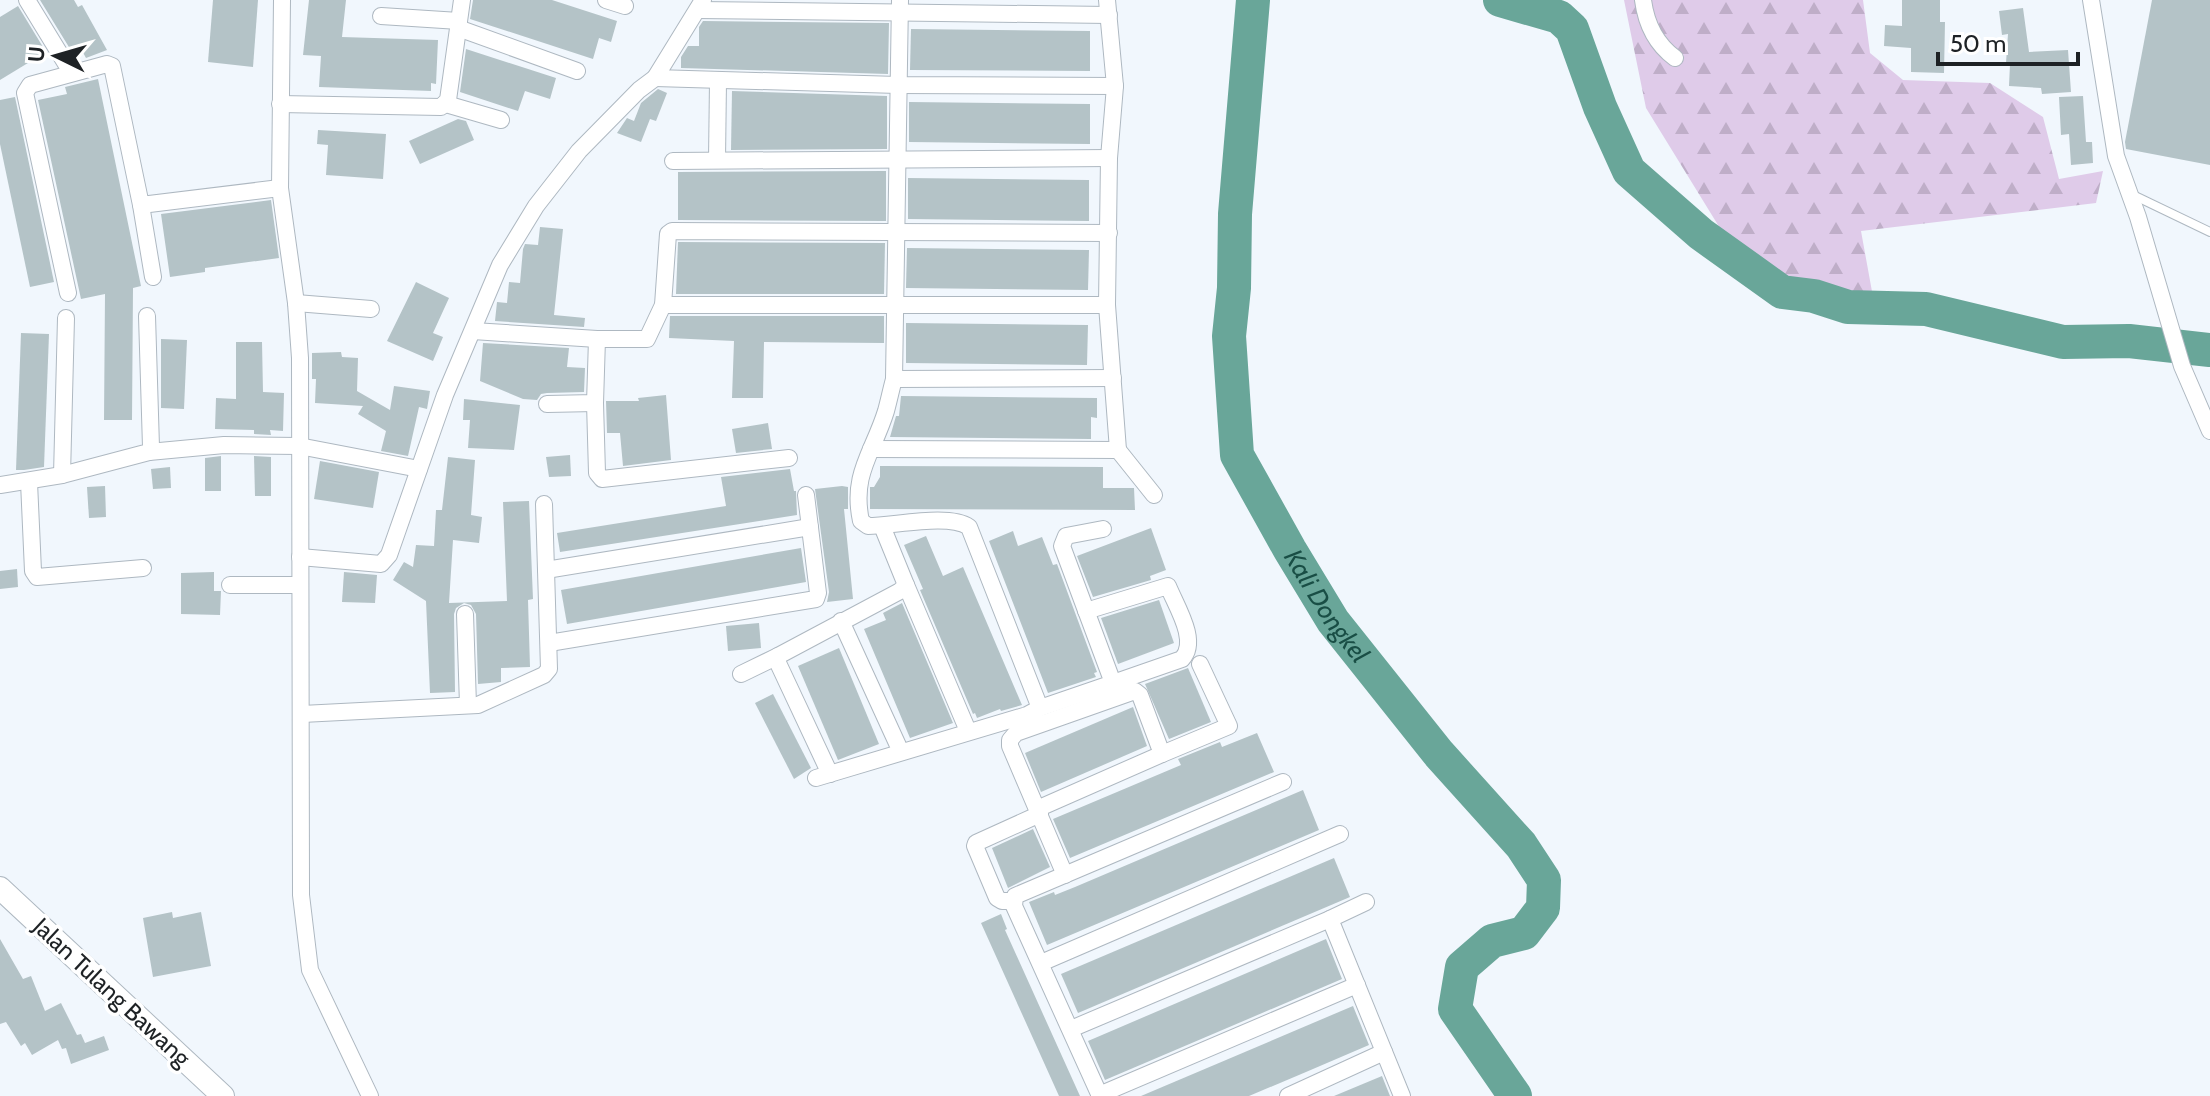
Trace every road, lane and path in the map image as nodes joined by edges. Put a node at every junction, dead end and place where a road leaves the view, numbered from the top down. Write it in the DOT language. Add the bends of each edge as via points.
graph roads {
  1 [pos="27,0"];
  2 [pos="282,0"];
  3 [pos="462,0"];
  4 [pos="606,0"];
  5 [pos="1643,0"];
  6 [pos="2091,0"];
  7 [pos="701,5"];
  8 [pos="625,6"];
  9 [pos="900,6"];
  10 [pos="1108,8"];
  11 [pos="381,16"];
  12 [pos="459,25"];
  13 [pos="1675,58"];
  14 [pos="577,71"];
  15 [pos="71,72"];
  16 [pos="655,78"];
  17 [pos="718,81"];
  18 [pos="898,85"];
  19 [pos="1115,86"];
  20 [pos="280,104"];
  21 [pos="446,104"];
  22 [pos="501,120"];
  23 [pos="1109,158"];
  24 [pos="897,159"];
  25 [pos="717,160"];
  26 [pos="673,161"];
  27 [pos="280,188"];
  28 [pos="2128,193"];
  29 [pos="141,205"];
  30 [pos="896,232"];
  31 [pos="2210,232"];
  32 [pos="1109,233"];
  33 [pos="153,277"];
  34 [pos="68,293"];
  35 [pos="296,303"];
  36 [pos="663,305"];
  37 [pos="1107,305"];
  38 [pos="895,306"];
  39 [pos="371,309"];
  40 [pos="147,316"];
  41 [pos="66,318"];
  42 [pos="473,331"];
  43 [pos="597,339"];
  44 [pos="1113,378"];
  45 [pos="894,379"];
  46 [pos="595,403"];
  47 [pos="547,404"];
  48 [pos="2210,431"];
  49 [pos="299,446"];
  50 [pos="871,449"];
  51 [pos="1118,450"];
  52 [pos="149,452"];
  53 [pos="789,458"];
  54 [pos="419,469"];
  55 [pos="62,475"];
  56 [pos="29,482"];
  57 [pos="0,485"];
  58 [pos="806,495"];
  59 [pos="1154,495"];
  60 [pos="544,504"];
  61 [pos="882,526"];
  62 [pos="810,527"];
  63 [pos="1103,529"];
  64 [pos="300,557"];
  65 [pos="143,568"];
  66 [pos="546,570"];
  67 [pos="230,585"];
  68 [pos="300,585"];
  69 [pos="906,585"];
  70 [pos="1086,611"];
  71 [pos="465,614"];
  72 [pos="841,621"];
  73 [pos="549,643"];
  74 [pos="778,656"];
  75 [pos="1200,664"];
  76 [pos="741,674"];
  77 [pos="1113,683"];
  78 [pos="468,705"];
  79 [pos="1040,708"];
  80 [pos="302,714"];
  81 [pos="968,731"];
  82 [pos="901,752"];
  83 [pos="1162,754"];
  84 [pos="1283,782"];
  85 [pos="1038,812"];
  86 [pos="1340,834"];
  87 [pos="1065,875"];
  88 [pos="0,888"];
  89 [pos="1013,901"];
  90 [pos="1366,902"];
  91 [pos="1330,919"];
  92 [pos="1041,963"];
  93 [pos="1357,985"];
  94 [pos="1071,1029"];
  95 [pos="1384,1052"];
  96 [pos="1100,1095"];
  97 [pos="223,1096"];
  98 [pos="370,1096"];
  99 [pos="1288,1096"];
  100 [pos="1402,1096"];
  1 -- 15 [label="street"];
  2 -- 20 [label="street"];
  3 -- 12 [label="street"];
  4 -- 8 [label="street"];
  5 -- 13 [label="street" via="1651,30"];
  6 -- 28 [label="street" via="2116,156"];
  7 -- 9 [label="street"];
  7 -- 16 [label="street"];
  9 -- 10 [label="street"];
  9 -- 18 [label="street"];
  10 -- 19 [label="street"];
  11 -- 12 [label="street"];
  12 -- 14 [label="street"];
  12 -- 21 [label="street"];
  15 -- 29 [label="street" via="112,66"];
  15 -- 34 [label="street" via="30,85 25,93"];
  16 -- 17 [label="street"];
  16 -- 42 [label="street" via="579,151 536,206 500,265"];
  17 -- 18 [label="street"];
  17 -- 25 [label="street"];
  18 -- 19 [label="street"];
  18 -- 24 [label="street"];
  19 -- 23 [label="street"];
  20 -- 21 [label="street"];
  20 -- 27 [label="street"];
  21 -- 22 [label="street"];
  23 -- 24 [label="street"];
  23 -- 32 [label="street"];
  24 -- 25 [label="street"];
  24 -- 30 [label="street"];
  25 -- 26 [label="street"];
  27 -- 29 [label="street"];
  27 -- 35 [label="street"];
  28 -- 31 [label="lane"];
  28 -- 48 [label="street" via="2182,366"];
  29 -- 33 [label="street"];
  30 -- 32 [label="street"];
  30 -- 36 [label="street" via="672,231"];
  30 -- 38 [label="street"];
  32 -- 37 [label="street"];
  35 -- 39 [label="street"];
  35 -- 49 [label="street"];
  36 -- 38 [label="street"];
  36 -- 43 [label="street" via="646,340"];
  37 -- 38 [label="street"];
  37 -- 44 [label="street"];
  38 -- 45 [label="street"];
  40 -- 52 [label="street"];
  41 -- 55 [label="street"];
  42 -- 43 [label="street"];
  42 -- 54 [label="street"];
  43 -- 46 [label="street"];
  44 -- 45 [label="street"];
  44 -- 51 [label="street"];
  45 -- 50 [label="street"];
  46 -- 47 [label="street"];
  46 -- 53 [label="street" via="597,473 602,479"];
  49 -- 52 [label="street"];
  49 -- 54 [label="street"];
  49 -- 64 [label="street"];
  50 -- 51 [label="street"];
  50 -- 61 [label="street" via="860,472 858,508 861,521"];
  51 -- 59 [label="street"];
  52 -- 55 [label="street"];
  54 -- 64 [label="street" via="389,555 381,564"];
  55 -- 56 [label="street"];
  56 -- 57 [label="street"];
  56 -- 65 [label="street" via="37,577"];
  58 -- 62 [label="street"];
  60 -- 66 [label="street"];
  61 -- 69 [label="street"];
  61 -- 79 [label="street" via="938,521 969,527"];
  62 -- 66 [label="street"];
  62 -- 73 [label="street" via="816,599"];
  63 -- 70 [label="street" via="1063,540"];
  64 -- 68 [label="street"];
  66 -- 73 [label="street"];
  67 -- 68 [label="street"];
  68 -- 80 [label="street"];
  69 -- 72 [label="street"];
  69 -- 81 [label="street"];
  70 -- 77 [label="street"];
  70 -- 77 [label="street" via="1168,586 1189,639 1182,659"];
  71 -- 78 [label="street"];
  72 -- 74 [label="street"];
  72 -- 82 [label="street"];
  73 -- 78 [label="street" via="549,669 544,675"];
  74 -- 76 [label="street"];
  74 -- 82 [label="street" via="823,776"];
  75 -- 83 [label="street" via="1229,726"];
  77 -- 79 [label="street"];
  78 -- 80 [label="street"];
  79 -- 81 [label="street"];
  80 -- 98 [label="street" via="300,863 310,970"];
  81 -- 82 [label="street"];
  83 -- 85 [label="street"];
  83 -- 85 [label="street" via="1135,691 1016,733 1010,746"];
  84 -- 87 [label="street"];
  85 -- 87 [label="street"];
  85 -- 89 [label="street" via="976,843 997,898"];
  86 -- 92 [label="street"];
  87 -- 89 [label="street"];
  88 -- 97 [label="street, Jalan Tulang Bawang"];
  89 -- 92 [label="street"];
  90 -- 91 [label="street"];
  91 -- 93 [label="street"];
  91 -- 94 [label="street"];
  92 -- 94 [label="street"];
  93 -- 95 [label="street"];
  93 -- 96 [label="street"];
  94 -- 96 [label="street"];
  95 -- 99 [label="street"];
  95 -- 100 [label="street"];
}
